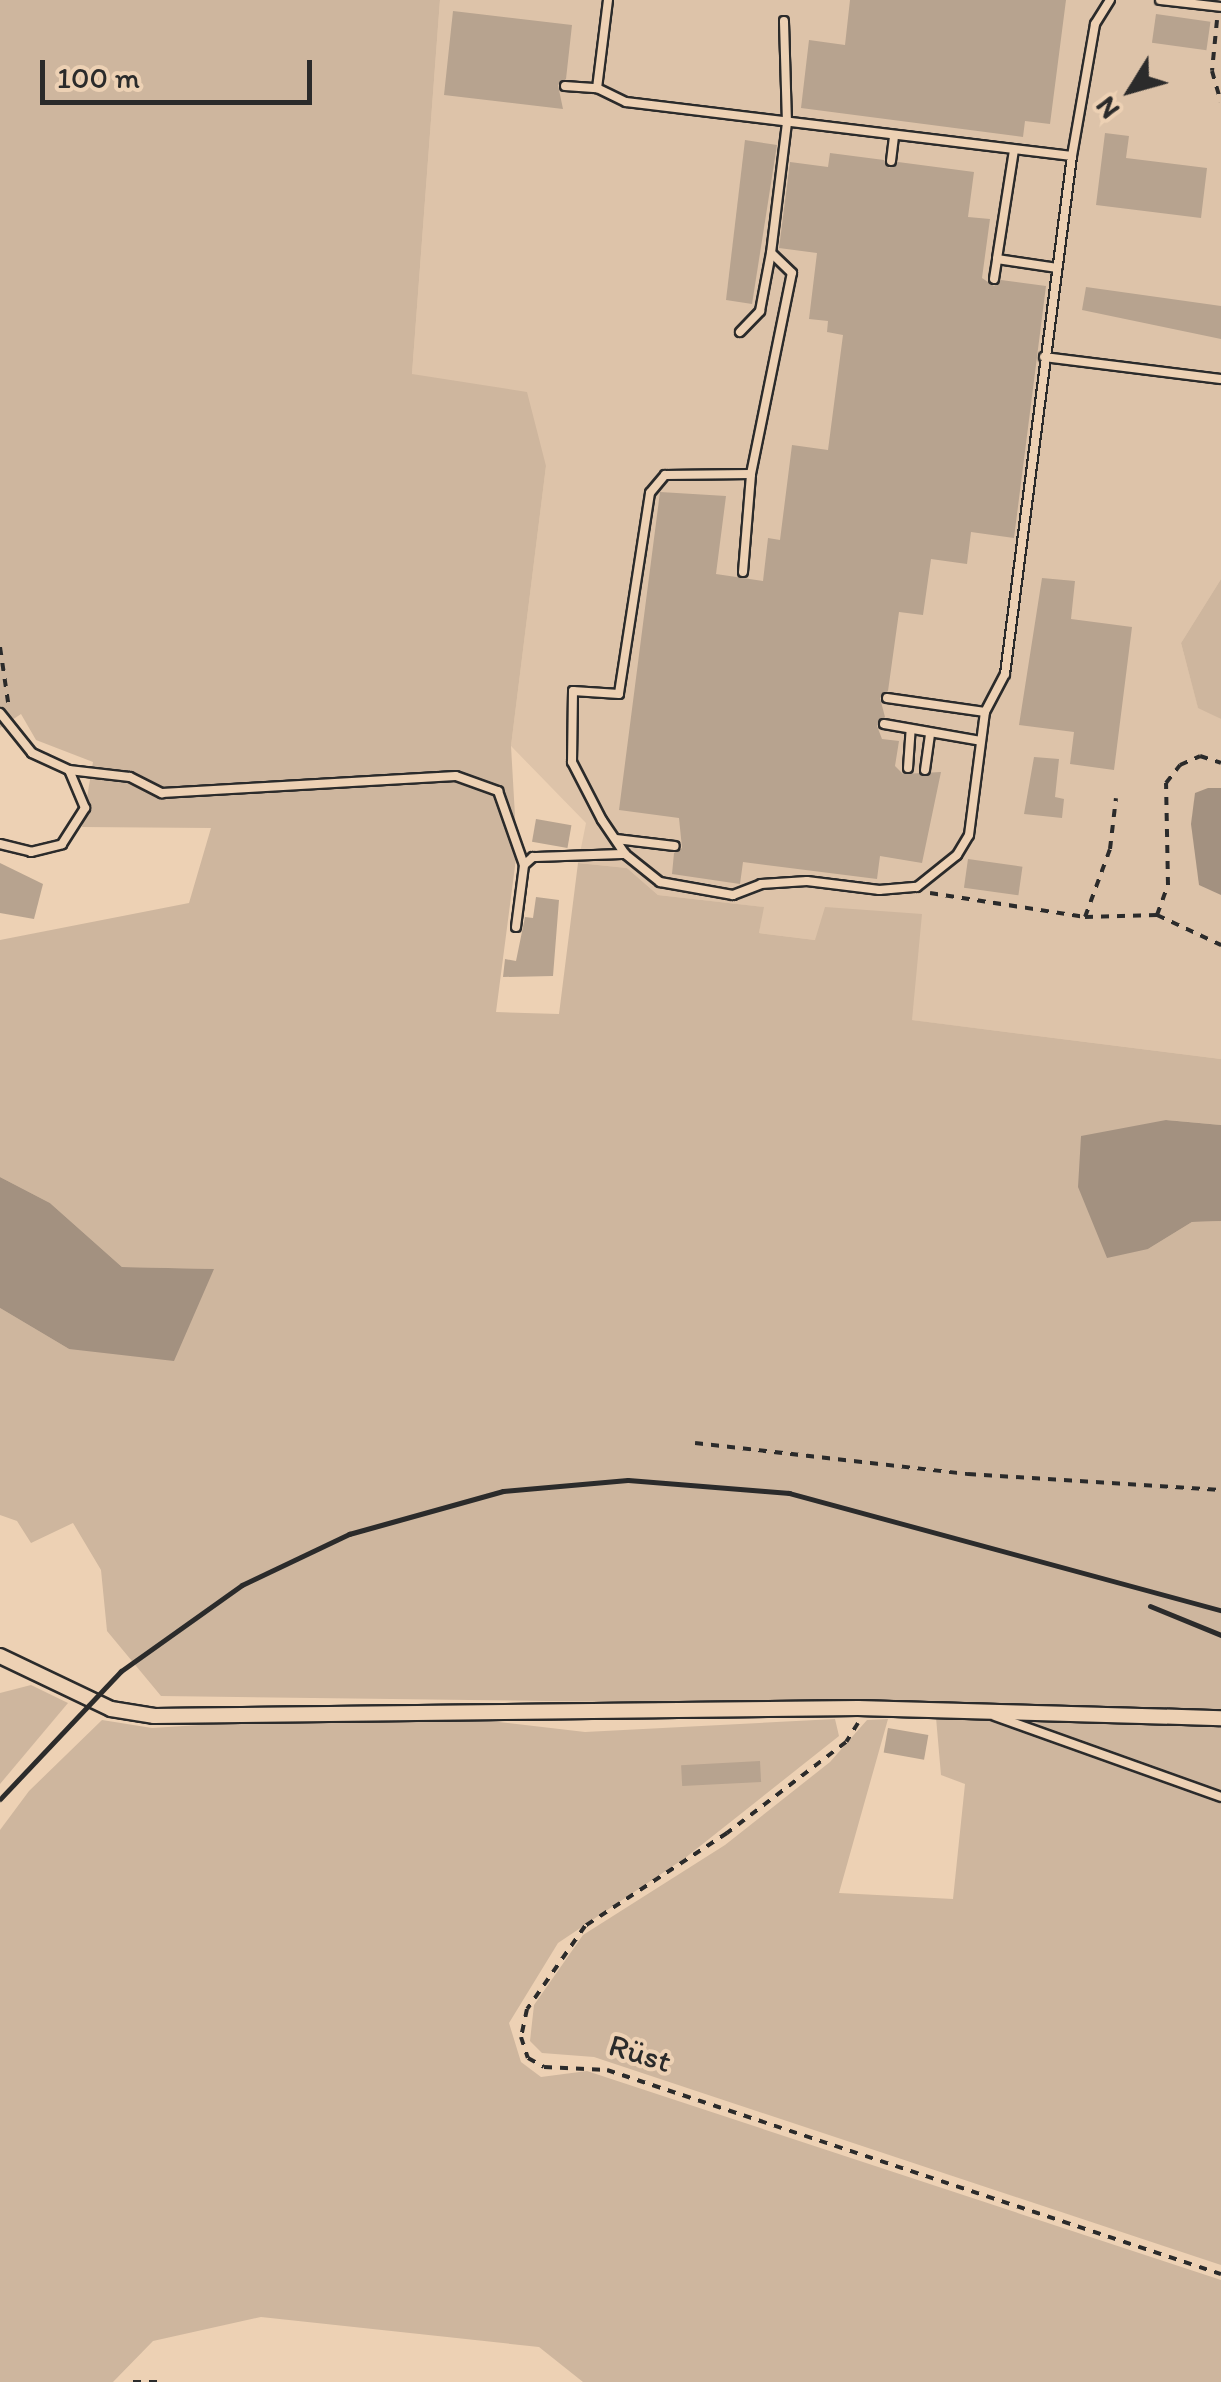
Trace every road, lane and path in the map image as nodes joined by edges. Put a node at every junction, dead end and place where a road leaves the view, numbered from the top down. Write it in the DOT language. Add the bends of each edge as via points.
graph roads {
  1 [pos="608,0"];
  2 [pos="1110,0"];
  3 [pos="1160,0"];
  4 [pos="1219,7"];
  5 [pos="784,21"];
  6 [pos="566,86"];
  7 [pos="597,88"];
  8 [pos="1221,102"];
  9 [pos="787,123"];
  10 [pos="894,135"];
  11 [pos="1014,150"];
  12 [pos="1072,156"];
  13 [pos="891,161"];
  14 [pos="771,254"];
  15 [pos="998,259"];
  16 [pos="1056,268"];
  17 [pos="994,279"];
  18 [pos="740,332"];
  19 [pos="1044,357"];
  20 [pos="1221,380"];
  21 [pos="751,474"];
  22 [pos="742,572"];
  23 [pos="0,648"];
  24 [pos="888,698"];
  25 [pos="985,712"];
  26 [pos="0,713"];
  27 [pos="884,724"];
  28 [pos="7,727"];
  29 [pos="912,729"];
  30 [pos="930,732"];
  31 [pos="13,736"];
  32 [pos="0,738"];
  33 [pos="981,740"];
  34 [pos="1221,763"];
  35 [pos="908,768"];
  36 [pos="69,770"];
  37 [pos="925,770"];
  38 [pos="1116,798"];
  39 [pos="616,839"];
  40 [pos="0,844"];
  41 [pos="676,846"];
  42 [pos="625,854"];
  43 [pos="524,866"];
  44 [pos="917,887"];
  45 [pos="1157,915"];
  46 [pos="1086,916"];
  47 [pos="516,927"];
  48 [pos="1221,945"];
  49 [pos="694,1442"];
  50 [pos="1221,1490"];
  51 [pos="0,1656"];
  52 [pos="858,1708"];
  53 [pos="984,1712"];
  54 [pos="1221,1718"];
  55 [pos="1221,1796"];
  56 [pos="1221,2274"];
  57 [pos="133,2382"];
  58 [pos="164,2382"];
  1 -- 7 [label="lane"];
  2 -- 12 [label="lane" via="1095,24"];
  3 -- 4 [label="lane"];
  4 -- 8 [label="path" via="1212,71"];
  5 -- 9 [label="lane"];
  6 -- 7 [label="lane"];
  7 -- 9 [label="lane" via="626,102"];
  9 -- 10 [label="lane"];
  9 -- 14 [label="lane"];
  10 -- 11 [label="lane"];
  10 -- 13 [label="lane"];
  11 -- 12 [label="lane"];
  11 -- 15 [label="lane"];
  12 -- 16 [label="lane"];
  14 -- 18 [label="lane" via="760,311"];
  14 -- 21 [label="lane" via="792,273"];
  15 -- 16 [label="lane"];
  15 -- 17 [label="lane"];
  16 -- 19 [label="lane"];
  19 -- 20 [label="lane"];
  19 -- 25 [label="lane" via="1005,674"];
  21 -- 22 [label="lane"];
  21 -- 39 [label="lane" via="664,475 650,493 618,694 572,692 572,762"];
  23 -- 31 [label="path"];
  24 -- 25 [label="lane"];
  25 -- 33 [label="lane"];
  26 -- 28 [label="lane"];
  27 -- 29 [label="lane"];
  28 -- 31 [label="lane"];
  28 -- 32 [label="lane"];
  29 -- 30 [label="lane"];
  29 -- 35 [label="lane"];
  30 -- 33 [label="lane"];
  30 -- 37 [label="lane"];
  31 -- 36 [label="lane"];
  33 -- 44 [label="lane" via="969,835 950,863"];
  34 -- 45 [label="path" via="1200,756 1180,765 1166,783 1168,884"];
  36 -- 40 [label="lane" via="84,808 62,844 32,852"];
  36 -- 43 [label="lane" via="112,772 162,793 456,776 498,791"];
  38 -- 46 [label="path" via="1110,849"];
  39 -- 41 [label="lane"];
  39 -- 42 [label="lane"];
  42 -- 43 [label="lane" via="533,856"];
  42 -- 44 [label="lane" via="660,882 733,895 761,884 807,881 879,890"];
  43 -- 47 [label="lane"];
  44 -- 46 [label="path"];
  45 -- 46 [label="path"];
  45 -- 48 [label="path"];
  49 -- 50 [label="path" via="968,1474"];
  51 -- 52 [label="street" via="111,1709 154,1716"];
  52 -- 53 [label="street"];
  52 -- 56 [label="path, Rüst" via="858,1723 826,1758 728,1833 585,1926 527,2009 521,2037 528,2058 544,2068 607,2070"];
  53 -- 54 [label="street"];
  53 -- 55 [label="lane" via="1091,1756"];
  57 -- 58 [label="path"];
}
